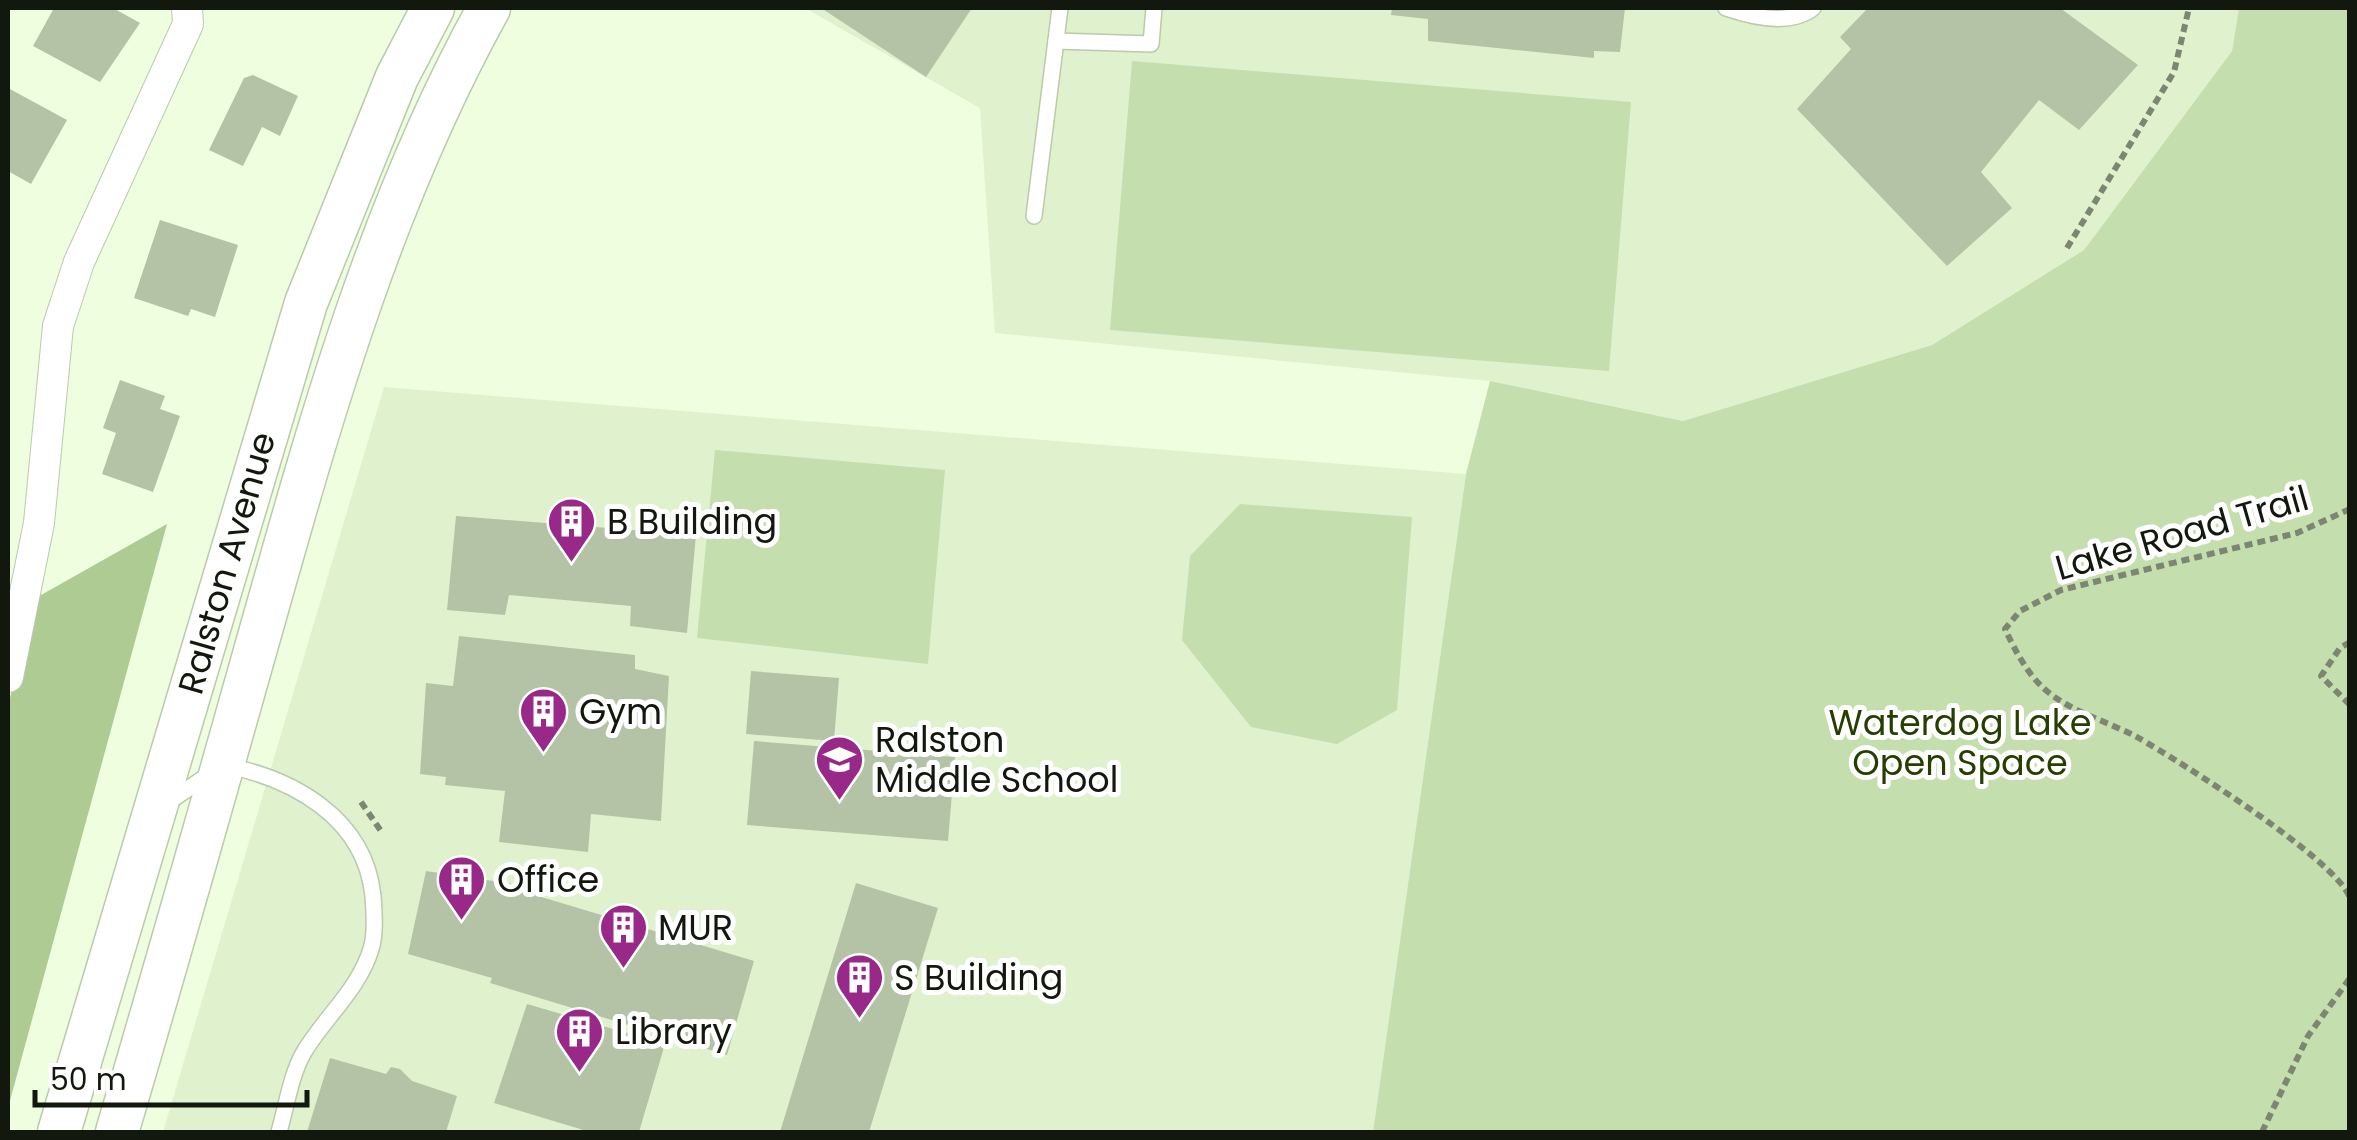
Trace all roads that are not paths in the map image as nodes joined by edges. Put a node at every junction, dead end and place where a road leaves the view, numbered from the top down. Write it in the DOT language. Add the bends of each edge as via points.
graph roads {
  1 [pos="186,8"];
  2 [pos="433,8"];
  3 [pos="488,8"];
  4 [pos="1060,8"];
  5 [pos="1154,8"];
  6 [pos="1726,8"];
  7 [pos="1812,8"];
  8 [pos="1056,41"];
  9 [pos="1034,216"];
  10 [pos="8,677"];
  11 [pos="222,765"];
  12 [pos="154,819"];
  13 [pos="59,1132"];
  14 [pos="117,1132"];
  15 [pos="279,1132"];
  1 -- 10 [label="street" via="188,24 79,262 58,326 40,522"];
  2 -- 12 [label="main road, Ralston Avenue" via="397,77 306,302"];
  3 -- 11 [label="main road, Ralston Avenue" via="450,78 369,266"];
  4 -- 8 [label="lane"];
  5 -- 8 [label="lane" via="1151,44"];
  6 -- 7 [label="lane" via="1776,19"];
  8 -- 9 [label="lane"];
  11 -- 12 [label="lane" via="173,797"];
  11 -- 14 [label="main road, Ralston Avenue"];
  11 -- 15 [label="lane" via="265,777 325,808 354,835 370,874 372,948 354,986 302,1054"];
  12 -- 13 [label="main road, Ralston Avenue"];
}
